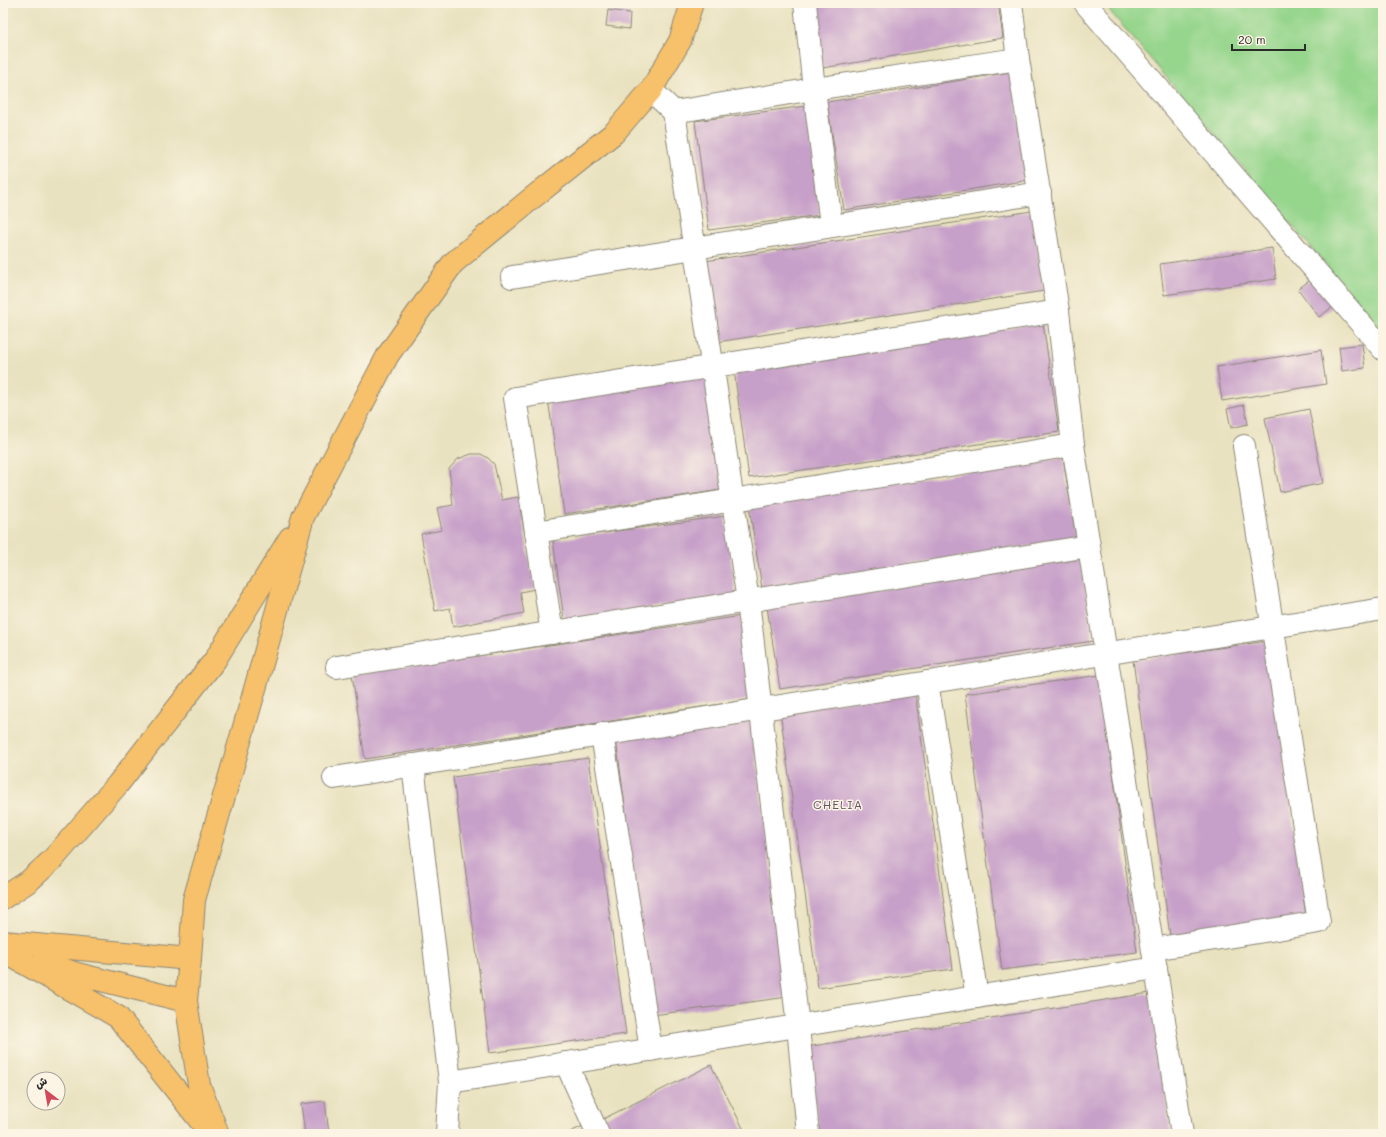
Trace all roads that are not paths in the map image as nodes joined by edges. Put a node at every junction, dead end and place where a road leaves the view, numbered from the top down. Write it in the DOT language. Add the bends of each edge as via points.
graph roads {
  1 [pos="692,3"];
  2 [pos="805,3"];
  3 [pos="1011,3"];
  4 [pos="1085,3"];
  5 [pos="1018,59"];
  6 [pos="814,89"];
  7 [pos="651,90"];
  8 [pos="674,112"];
  9 [pos="1040,193"];
  10 [pos="831,226"];
  11 [pos="695,248"];
  12 [pos="512,277"];
  13 [pos="1058,311"];
  14 [pos="1383,349"];
  15 [pos="713,366"];
  16 [pos="1074,445"];
  17 [pos="1244,446"];
  18 [pos="733,500"];
  19 [pos="303,517"];
  20 [pos="536,532"];
  21 [pos="1089,546"];
  22 [pos="748,601"];
  23 [pos="1383,609"];
  24 [pos="1273,627"];
  25 [pos="552,633"];
  26 [pos="1106,653"];
  27 [pos="337,667"];
  28 [pos="927,682"];
  29 [pos="760,708"];
  30 [pos="602,734"];
  31 [pos="413,765"];
  32 [pos="334,778"];
  33 [pos="3,898"];
  34 [pos="3,942"];
  35 [pos="3,947"];
  36 [pos="3,951"];
  37 [pos="190,959"];
  38 [pos="1154,959"];
  39 [pos="977,997"];
  40 [pos="186,1002"];
  41 [pos="798,1026"];
  42 [pos="651,1050"];
  43 [pos="566,1063"];
  44 [pos="450,1082"];
  45 [pos="211,1134"];
  46 [pos="218,1134"];
  47 [pos="447,1134"];
  48 [pos="598,1134"];
  49 [pos="808,1134"];
  50 [pos="1182,1134"];
  1 -- 7 [label="main road" via="680,41"];
  2 -- 6 [label="street"];
  3 -- 5 [label="street"];
  4 -- 14 [label="street"];
  5 -- 6 [label="street"];
  5 -- 9 [label="street"];
  6 -- 8 [label="street"];
  6 -- 10 [label="street"];
  7 -- 8 [label="street"];
  7 -- 19 [label="main road" via="614,133 452,263 388,356"];
  8 -- 11 [label="street"];
  9 -- 10 [label="street"];
  9 -- 13 [label="street"];
  10 -- 11 [label="street"];
  11 -- 12 [label="street"];
  11 -- 15 [label="street"];
  13 -- 15 [label="street"];
  13 -- 16 [label="street"];
  15 -- 18 [label="street"];
  15 -- 20 [label="street" via="515,398"];
  16 -- 18 [label="street"];
  16 -- 21 [label="street"];
  17 -- 24 [label="street"];
  18 -- 20 [label="street"];
  18 -- 22 [label="street"];
  19 -- 33 [label="main road" via="215,660 118,784 53,859 29,881"];
  19 -- 37 [label="main road" via="194,900"];
  20 -- 25 [label="street"];
  21 -- 22 [label="street"];
  21 -- 26 [label="street"];
  22 -- 25 [label="street"];
  22 -- 29 [label="street"];
  23 -- 24 [label="street"];
  24 -- 26 [label="street"];
  24 -- 38 [label="street" via="1319,922"];
  25 -- 27 [label="street"];
  26 -- 28 [label="street"];
  26 -- 38 [label="street"];
  28 -- 29 [label="street"];
  28 -- 39 [label="street"];
  29 -- 30 [label="street"];
  29 -- 41 [label="street"];
  30 -- 31 [label="street"];
  30 -- 42 [label="street"];
  31 -- 32 [label="street"];
  31 -- 44 [label="street"];
  34 -- 37 [label="main road"];
  35 -- 40 [label="main road" via="76,974"];
  36 -- 45 [label="main road" via="118,1017"];
  37 -- 40 [label="main road"];
  38 -- 39 [label="street"];
  38 -- 50 [label="street"];
  39 -- 41 [label="street"];
  40 -- 46 [label="main road" via="198,1085"];
  41 -- 42 [label="street"];
  41 -- 49 [label="street"];
  42 -- 43 [label="street"];
  43 -- 44 [label="street"];
  43 -- 48 [label="street"];
  44 -- 47 [label="street"];
}
